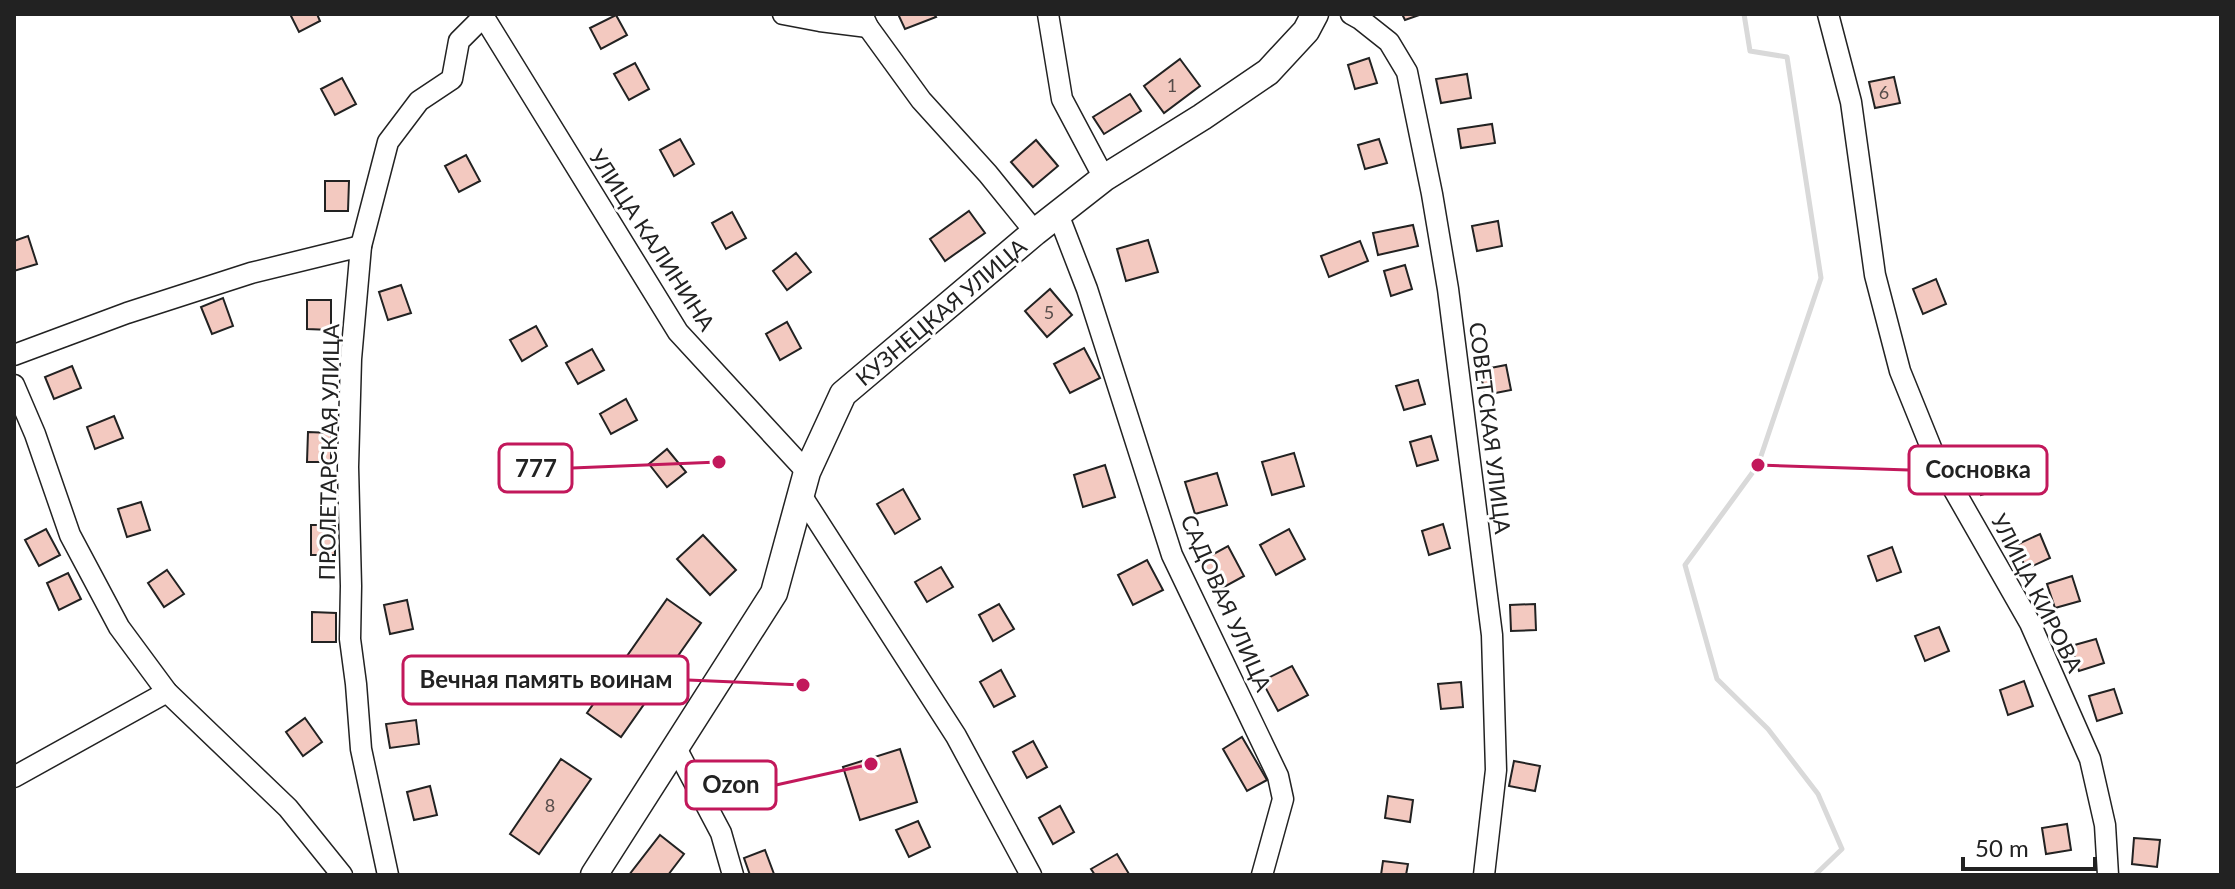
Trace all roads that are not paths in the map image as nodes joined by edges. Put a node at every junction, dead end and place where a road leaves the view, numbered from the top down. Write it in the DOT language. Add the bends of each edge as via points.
graph roads {
  1 [pos="783,14"];
  2 [pos="1048,14"];
  3 [pos="1315,14"];
  4 [pos="1351,14"];
  5 [pos="1828,14"];
  6 [pos="482,15"];
  7 [pos="865,20"];
  8 [pos="1104,178"];
  9 [pos="1058,214"];
  10 [pos="1035,232"];
  11 [pos="361,246"];
  12 [pos="14,355"];
  13 [pos="14,385"];
  14 [pos="804,484"];
  15 [pos="167,692"];
  16 [pos="676,748"];
  17 [pos="14,777"];
  18 [pos="342,875"];
  19 [pos="388,875"];
  20 [pos="594,875"];
  21 [pos="733,875"];
  22 [pos="1031,875"];
  23 [pos="1262,875"];
  24 [pos="1484,875"];
  25 [pos="2108,875"];
  1 -- 7 [label="street" via="820,21"];
  2 -- 8 [label="street" via="1062,99"];
  3 -- 8 [label="main road, КУЗНЕЦКАЯ УЛИЦА" via="1268,72"];
  4 -- 24 [label="street, СОВЕТСКАЯ УЛИЦА" via="1389,42 1407,72 1448,289 1492,635 1496,770"];
  5 -- 25 [label="street, УЛИЦА КИРОВА" via="1851,102 1875,275 1900,371 1934,455 2030,623 2090,759 2105,825"];
  6 -- 11 [label="street, ПРОЛЕТАРСКАЯ УЛИЦА" via="459,41 452,79 419,101 388,142"];
  6 -- 14 [label="street, УЛИЦА КАЛИНИНА" via="678,332"];
  7 -- 10 [label="street" via="921,100"];
  8 -- 9 [label="main road, КУЗНЕЦКАЯ УЛИЦА"];
  9 -- 10 [label="main road, КУЗНЕЦКАЯ УЛИЦА"];
  9 -- 23 [label="street, САДОВАЯ УЛИЦА" via="1172,555 1278,776 1283,799"];
  10 -- 14 [label="main road, КУЗНЕЦКАЯ УЛИЦА" via="843,394"];
  11 -- 12 [label="street" via="251,273"];
  11 -- 19 [label="street, ПРОЛЕТАРСКАЯ УЛИЦА" via="351,359 350,639 361,749"];
  13 -- 15 [label="street" via="70,535 119,627"];
  14 -- 16 [label="main road, КУЗНЕЦКАЯ УЛИЦА" via="774,593"];
  14 -- 22 [label="street, УЛИЦА КАЛИНИНА" via="956,736"];
  15 -- 17 [label="street"];
  15 -- 18 [label="street" via="288,808"];
  16 -- 20 [label="main road, КУЗНЕЦКАЯ УЛИЦА"];
  16 -- 21 [label="street" via="721,833"];
}
